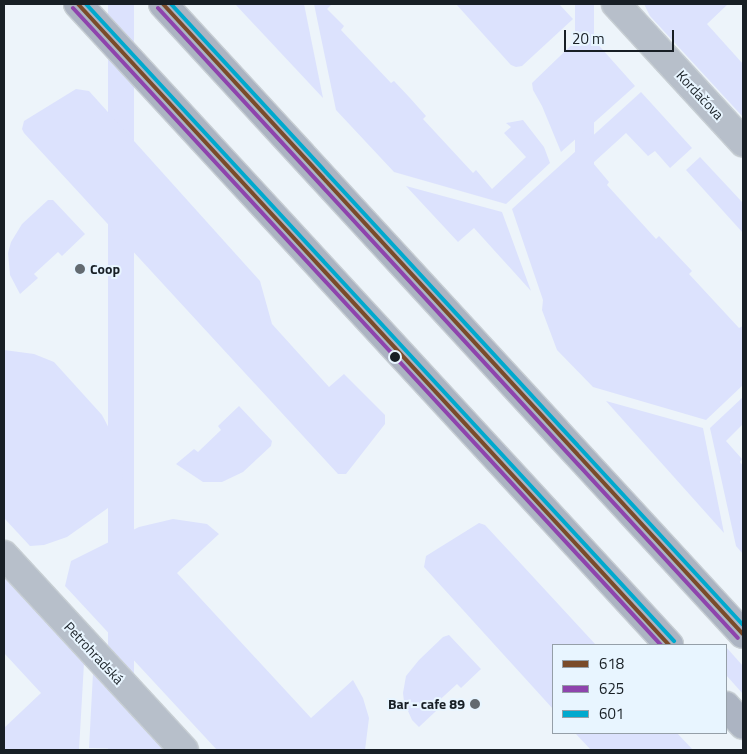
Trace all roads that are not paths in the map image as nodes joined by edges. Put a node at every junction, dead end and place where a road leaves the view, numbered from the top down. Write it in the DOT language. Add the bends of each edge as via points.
graph roads {
  1 [pos="78,4"];
  2 [pos="163,4"];
  3 [pos="616,4"];
  4 [pos="743,142"];
  5 [pos="4,555"];
  6 [pos="743,634"];
  7 [pos="669,644"];
  8 [pos="727,707"];
  9 [pos="743,724"];
  10 [pos="184,750"];
  1 -- 7 [label="main road"];
  2 -- 6 [label="main road"];
  3 -- 4 [label="street, Kordačova"];
  5 -- 10 [label="street, Petrohradská"];
  8 -- 9 [label="main road"];
}
